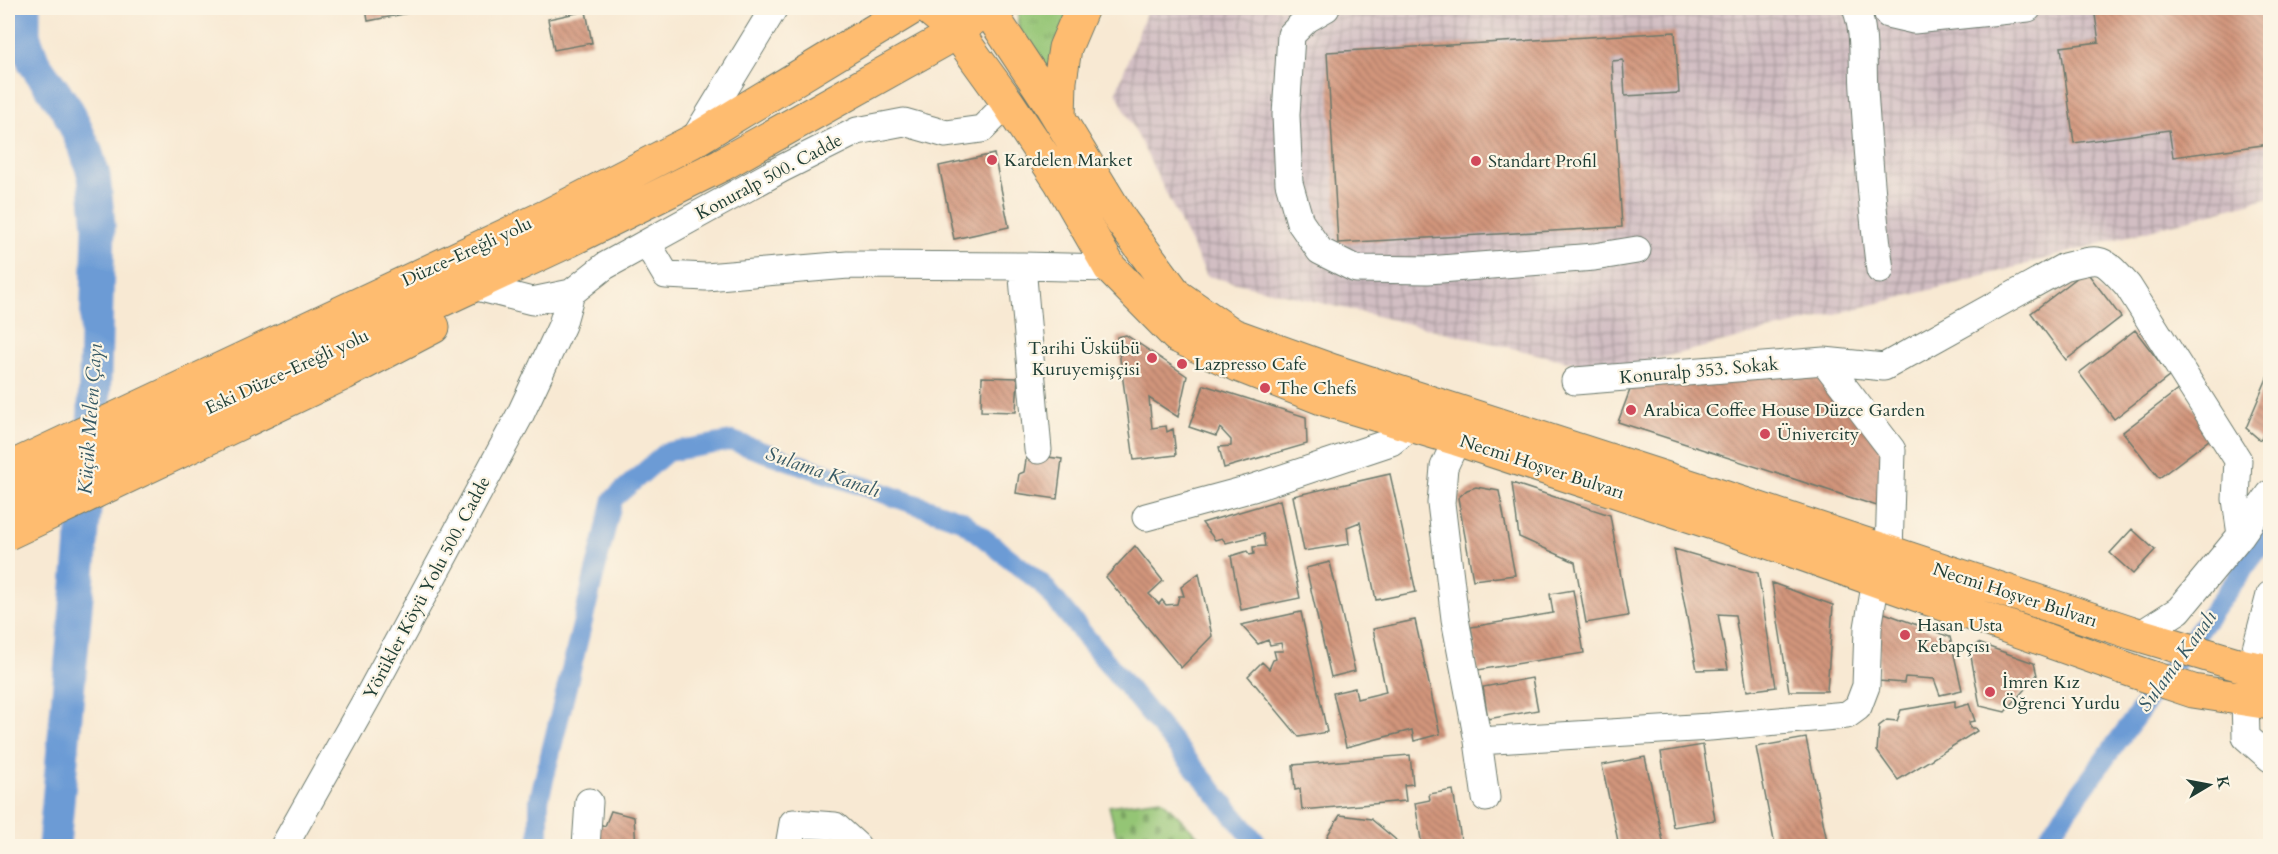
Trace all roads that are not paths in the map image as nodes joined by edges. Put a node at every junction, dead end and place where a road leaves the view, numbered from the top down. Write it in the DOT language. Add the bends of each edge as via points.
graph roads {
  1 [pos="774,8"];
  2 [pos="912,8"];
  3 [pos="928,8"];
  4 [pos="988,8"];
  5 [pos="1082,8"];
  6 [pos="1326,8"];
  7 [pos="2028,8"];
  8 [pos="1857,11"];
  9 [pos="1888,11"];
  10 [pos="956,31"];
  11 [pos="1008,103"];
  12 [pos="1059,118"];
  13 [pos="693,141"];
  14 [pos="647,243"];
  15 [pos="1637,250"];
  16 [pos="1022,266"];
  17 [pos="1110,268"];
  18 [pos="1880,270"];
  19 [pos="486,289"];
  20 [pos="571,293"];
  21 [pos="1824,361"];
  22 [pos="1575,381"];
  23 [pos="235,411"];
  24 [pos="1413,425"];
  25 [pos="1457,439"];
  26 [pos="1038,450"];
  27 [pos="8,469"];
  28 [pos="2271,494"];
  29 [pos="8,505"];
  30 [pos="1146,517"];
  31 [pos="8,533"];
  32 [pos="2241,535"];
  33 [pos="1883,567"];
  34 [pos="2271,595"];
  35 [pos="2133,633"];
  36 [pos="2255,668"];
  37 [pos="2244,699"];
  38 [pos="1478,741"];
  39 [pos="2271,758"];
  40 [pos="1486,798"];
  41 [pos="589,802"];
  42 [pos="284,846"];
  43 [pos="586,846"];
  44 [pos="789,846"];
  45 [pos="857,846"];
  1 -- 13 [label="street"];
  2 -- 13 [label="main road, Düzce-Ereğli yolu"];
  3 -- 10 [label="main road, Necmi Hoşver Bulvarı"];
  4 -- 10 [label="main road"];
  4 -- 12 [label="main road, Necmi Hoşver Bulvarı"];
  5 -- 12 [label="main road" via="1065,48"];
  6 -- 15 [label="street" via="1291,35 1286,115 1289,183 1300,222 1320,251 1356,269 1428,270"];
  7 -- 9 [label="street" via="1914,20"];
  8 -- 9 [label="street"];
  8 -- 18 [label="street"];
  10 -- 11 [label="main road, Necmi Hoşver Bulvarı"];
  10 -- 19 [label="main road, Eski Düzce-Ereğli yolu" via="721,165 568,241"];
  11 -- 14 [label="street, Konuralp 500. Cadde" via="982,129 946,134 904,122 857,131"];
  11 -- 17 [label="main road, Necmi Hoşver Bulvarı"];
  12 -- 33 [label="main road, Necmi Hoşver Bulvarı" via="1122,222 1177,296 1233,335 1726,498"];
  13 -- 27 [label="main road, Düzce-Ereğli yolu" via="547,216"];
  14 -- 16 [label="street" via="666,275 706,277 848,265"];
  14 -- 20 [label="street, Konuralp 500. Cadde" via="605,266"];
  16 -- 17 [label="street"];
  16 -- 26 [label="street"];
  17 -- 24 [label="main road, Necmi Hoşver Bulvarı" via="1177,336 1324,399"];
  19 -- 20 [label="street" via="532,301"];
  19 -- 23 [label="main road, Eski Düzce-Ereğli yolu"];
  20 -- 42 [label="street, Yörükler Köyü Yolu 500. Cadde" via="562,325 520,415"];
  21 -- 22 [label="street, Konuralp 353. Sokak"];
  21 -- 32 [label="street, Konuralp 353. Sokak" via="1884,368 2064,267 2094,259 2110,266 2128,286 2238,460 2236,500"];
  21 -- 33 [label="street" via="1892,450"];
  23 -- 29 [label="main road, Eski Düzce-Ereğli yolu"];
  23 -- 31 [label="main road"];
  24 -- 25 [label="main road, Necmi Hoşver Bulvarı"];
  24 -- 30 [label="street" via="1391,442 1253,488"];
  25 -- 33 [label="main road, Necmi Hoşver Bulvarı" via="1731,529"];
  25 -- 38 [label="street" via="1444,467 1441,503 1455,619"];
  28 -- 32 [label="street"];
  32 -- 35 [label="street" via="2179,610 2146,631"];
  33 -- 35 [label="main road, Necmi Hoşver Bulvarı"];
  33 -- 37 [label="main road, Necmi Hoşver Bulvarı" via="2136,672 2193,691"];
  33 -- 38 [label="street" via="1868,628 1866,687 1858,707 1847,715"];
  34 -- 36 [label="street"];
  35 -- 36 [label="main road, Necmi Hoşver Bulvarı"];
  37 -- 39 [label="street" via="2246,737"];
  38 -- 40 [label="street"];
  41 -- 43 [label="street"];
  44 -- 45 [label="street" via="793,823 835,826"];
}
